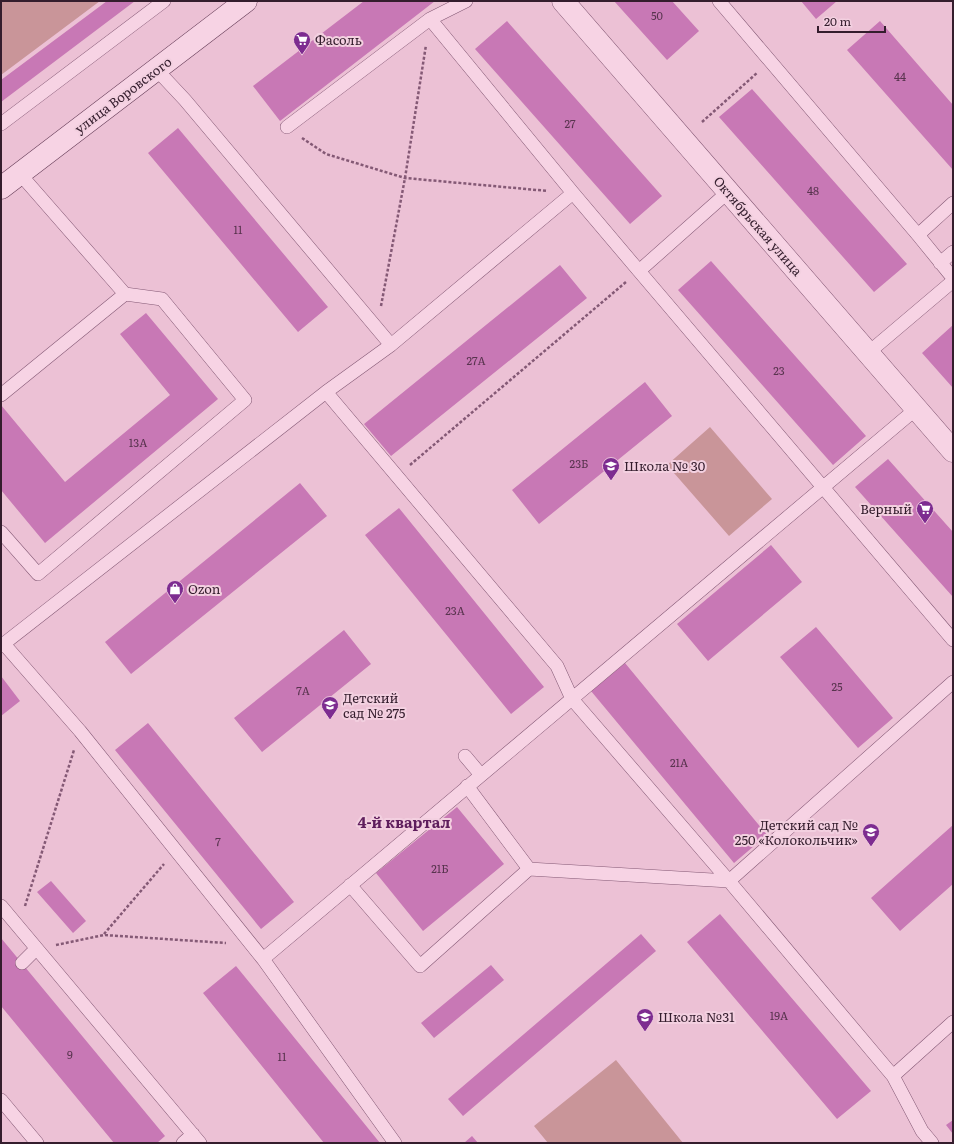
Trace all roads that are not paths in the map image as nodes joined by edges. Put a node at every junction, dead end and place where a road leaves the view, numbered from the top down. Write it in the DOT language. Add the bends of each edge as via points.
graph roads {
  1 [pos="164,1"];
  2 [pos="246,1"];
  3 [pos="466,1"];
  4 [pos="563,1"];
  5 [pos="719,1"];
  6 [pos="430,18"];
  7 [pos="156,69"];
  8 [pos="1,124"];
  9 [pos="286,128"];
  10 [pos="20,174"];
  11 [pos="1,188"];
  12 [pos="728,192"];
  13 [pos="573,193"];
  14 [pos="953,203"];
  15 [pos="918,235"];
  16 [pos="953,252"];
  17 [pos="940,263"];
  18 [pos="639,271"];
  19 [pos="953,280"];
  20 [pos="125,294"];
  21 [pos="391,346"];
  22 [pos="868,353"];
  23 [pos="326,392"];
  24 [pos="1,395"];
  25 [pos="916,409"];
  26 [pos="953,452"];
  27 [pos="823,487"];
  28 [pos="1,532"];
  29 [pos="953,640"];
  30 [pos="3,645"];
  31 [pos="953,682"];
  32 [pos="572,699"];
  33 [pos="465,756"];
  34 [pos="481,775"];
  35 [pos="467,786"];
  36 [pos="529,869"];
  37 [pos="729,881"];
  38 [pos="350,885"];
  39 [pos="1,906"];
  40 [pos="36,949"];
  41 [pos="263,959"];
  42 [pos="22,963"];
  43 [pos="953,1022"];
  44 [pos="893,1076"];
  45 [pos="1,1100"];
  46 [pos="197,1139"];
  47 [pos="37,1143"];
  48 [pos="182,1143"];
  49 [pos="395,1143"];
  50 [pos="932,1143"];
  1 -- 8 [label="lane"];
  2 -- 7 [label="street, улица Воровского"];
  3 -- 6 [label="lane"];
  4 -- 12 [label="street, Октябрьская улица"];
  5 -- 15 [label="lane"];
  6 -- 9 [label="lane"];
  6 -- 13 [label="lane"];
  7 -- 10 [label="street, улица Воровского"];
  7 -- 21 [label="lane" via="185,100"];
  10 -- 11 [label="street, улица Воровского"];
  10 -- 20 [label="lane"];
  12 -- 18 [label="lane"];
  12 -- 22 [label="street, Октябрьская улица"];
  13 -- 18 [label="lane"];
  13 -- 21 [label="lane"];
  14 -- 15 [label="lane"];
  15 -- 17 [label="lane"];
  16 -- 17 [label="lane"];
  17 -- 19 [label="lane"];
  18 -- 27 [label="lane"];
  19 -- 22 [label="lane"];
  20 -- 24 [label="lane"];
  20 -- 28 [label="lane" via="162,299 245,400 38,574"];
  21 -- 23 [label="lane"];
  22 -- 25 [label="street, Октябрьская улица"];
  23 -- 30 [label="lane"];
  23 -- 32 [label="lane" via="558,666"];
  25 -- 26 [label="street, Октябрьская улица"];
  25 -- 27 [label="lane"];
  27 -- 29 [label="lane"];
  27 -- 32 [label="lane"];
  30 -- 41 [label="lane" via="80,730"];
  31 -- 37 [label="lane"];
  32 -- 34 [label="lane"];
  32 -- 37 [label="lane"];
  33 -- 34 [label="lane"];
  34 -- 35 [label="lane"];
  35 -- 36 [label="lane"];
  35 -- 38 [label="lane"];
  36 -- 37 [label="lane"];
  36 -- 38 [label="lane" via="420,966"];
  37 -- 44 [label="lane"];
  38 -- 41 [label="lane"];
  39 -- 40 [label="lane"];
  40 -- 42 [label="lane"];
  40 -- 46 [label="lane"];
  41 -- 49 [label="lane"];
  43 -- 44 [label="lane"];
  44 -- 50 [label="lane" via="922,1131"];
  45 -- 47 [label="lane"];
  46 -- 48 [label="lane"];
}
